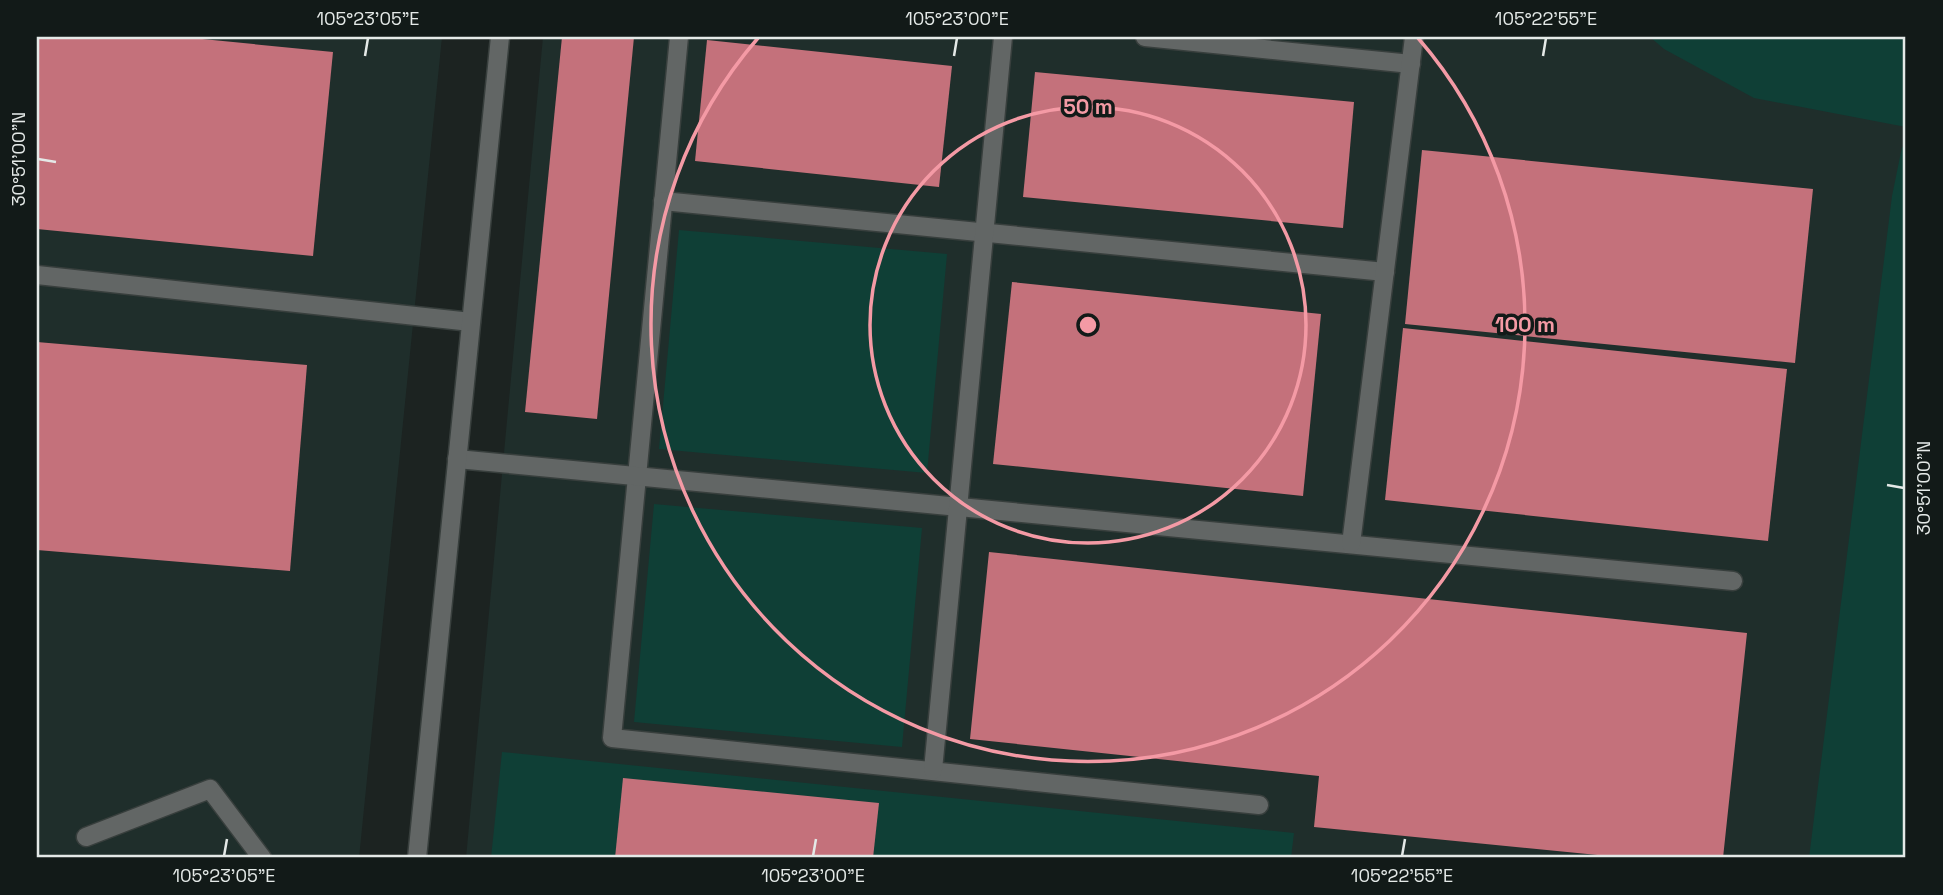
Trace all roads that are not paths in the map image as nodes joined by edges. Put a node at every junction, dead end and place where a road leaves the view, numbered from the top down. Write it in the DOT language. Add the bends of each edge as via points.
graph roads {
  1 [pos="500,37"];
  2 [pos="679,37"];
  3 [pos="1003,37"];
  4 [pos="1145,37"];
  5 [pos="1414,37"];
  6 [pos="1410,64"];
  7 [pos="663,201"];
  8 [pos="984,232"];
  9 [pos="1385,272"];
  10 [pos="37,275"];
  11 [pos="471,322"];
  12 [pos="457,459"];
  13 [pos="637,476"];
  14 [pos="958,507"];
  15 [pos="1351,544"];
  16 [pos="1733,581"];
  17 [pos="933,770"];
  18 [pos="1259,805"];
  19 [pos="86,837"];
  20 [pos="262,858"];
  21 [pos="416,858"];
  1 -- 11 [label="street"];
  2 -- 7 [label="street"];
  3 -- 8 [label="street"];
  4 -- 6 [label="street"];
  5 -- 6 [label="street"];
  6 -- 9 [label="street"];
  7 -- 8 [label="street"];
  7 -- 13 [label="street"];
  8 -- 9 [label="street"];
  8 -- 14 [label="street"];
  9 -- 15 [label="street"];
  10 -- 11 [label="street"];
  11 -- 12 [label="street"];
  12 -- 13 [label="street"];
  12 -- 21 [label="street"];
  13 -- 14 [label="street"];
  13 -- 17 [label="street" via="612,738"];
  14 -- 15 [label="street"];
  14 -- 17 [label="street"];
  15 -- 16 [label="street"];
  17 -- 18 [label="street"];
  19 -- 20 [label="street" via="210,789"];
}
